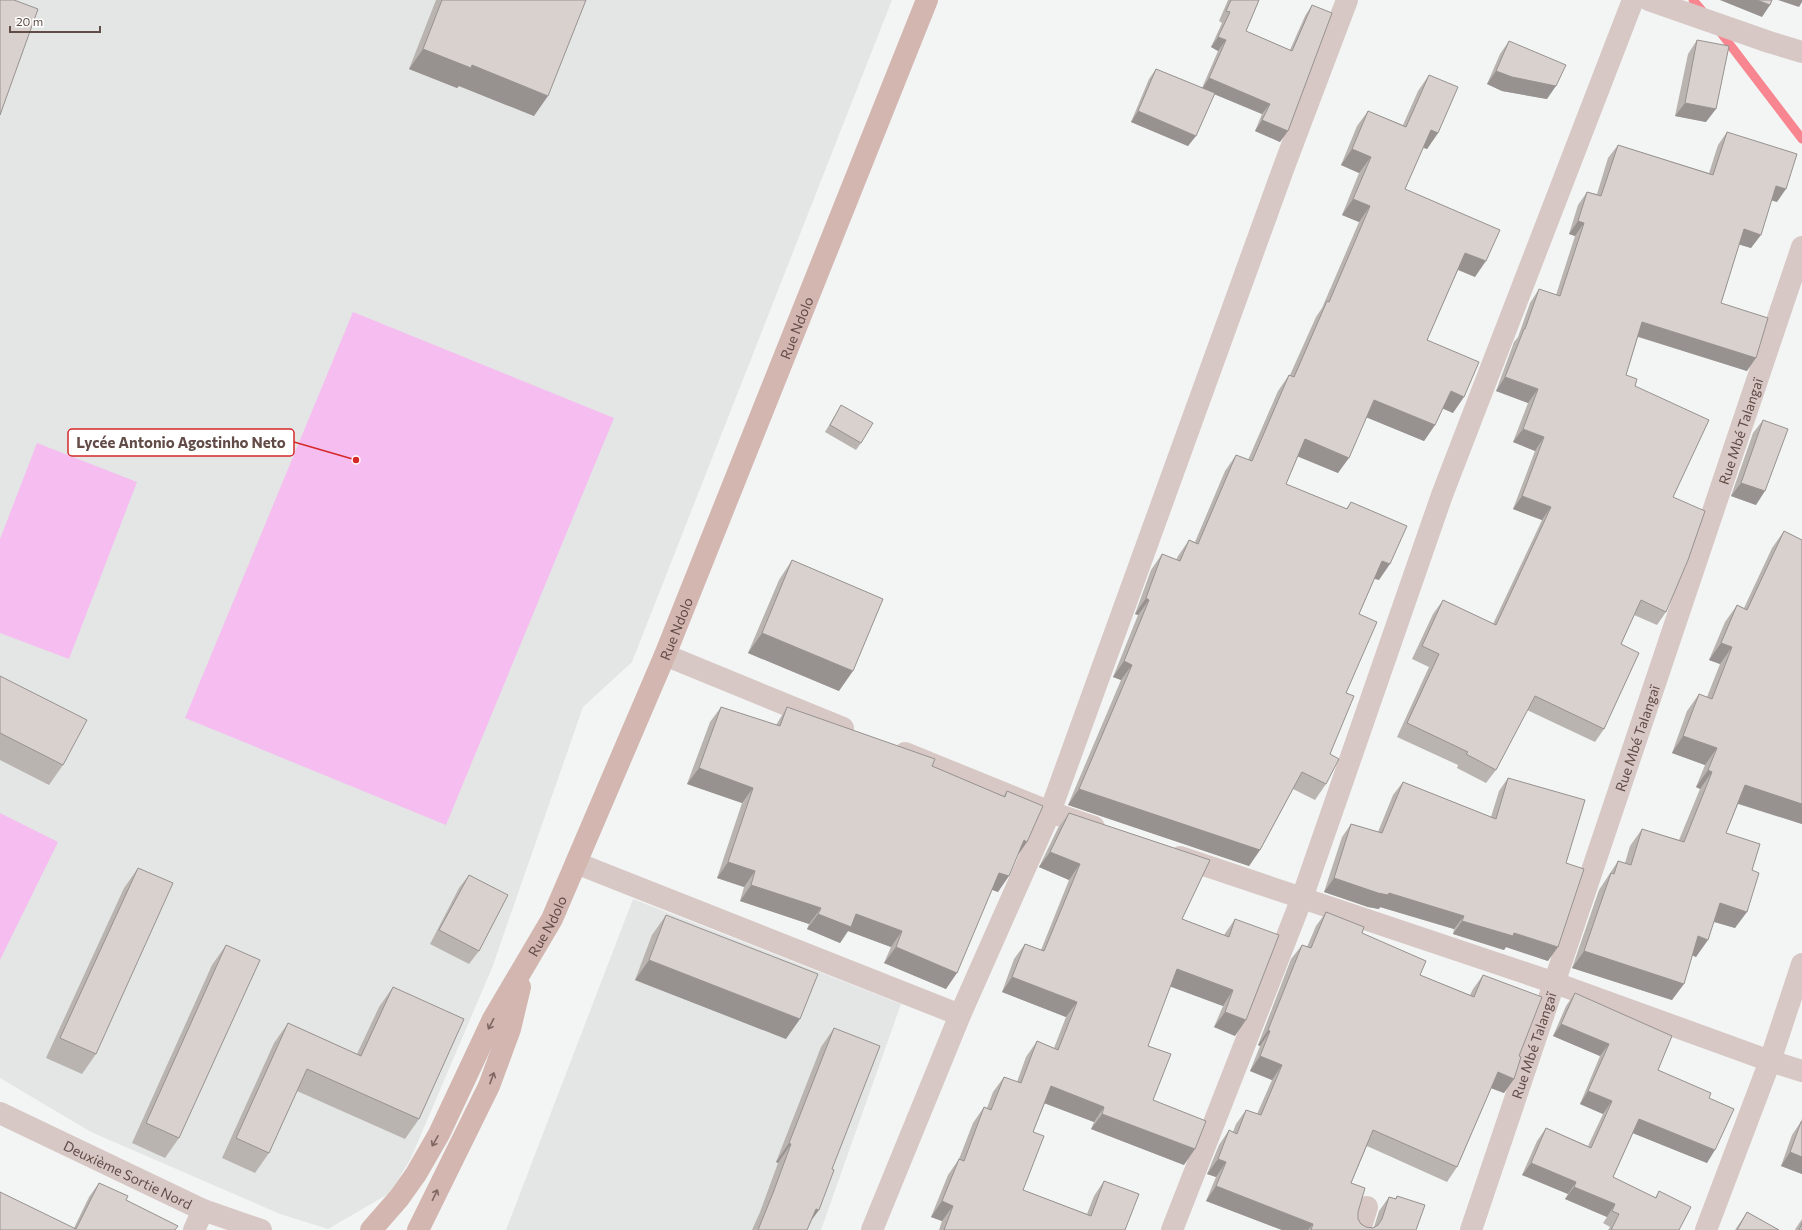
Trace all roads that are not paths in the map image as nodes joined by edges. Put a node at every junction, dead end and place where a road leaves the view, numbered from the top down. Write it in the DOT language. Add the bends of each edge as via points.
graph roads {
  1 [pos="927,0"];
  2 [pos="1347,0"];
  3 [pos="1633,0"];
  4 [pos="1649,0"];
  5 [pos="1802,52"];
  6 [pos="1802,247"];
  7 [pos="665,655"];
  8 [pos="861,735"];
  9 [pos="883,744"];
  10 [pos="1050,812"];
  11 [pos="1109,833"];
  12 [pos="1161,850"];
  13 [pos="576,863"];
  14 [pos="1302,898"];
  15 [pos="1802,964"];
  16 [pos="525,966"];
  17 [pos="1555,983"];
  18 [pos="960,1016"];
  19 [pos="1770,1061"];
  20 [pos="1802,1071"];
  21 [pos="0,1113"];
  22 [pos="1367,1208"];
  23 [pos="203,1210"];
  24 [pos="194,1230"];
  25 [pos="260,1230"];
  26 [pos="372,1230"];
  27 [pos="418,1230"];
  28 [pos="872,1230"];
  29 [pos="1172,1230"];
  30 [pos="1360,1230"];
  31 [pos="1471,1230"];
  32 [pos="1706,1230"];
  1 -- 7 [label="main road, Rue Ndolo"];
  2 -- 10 [label="street"];
  3 -- 14 [label="street" via="1442,495"];
  4 -- 5 [label="street"];
  6 -- 17 [label="street, Rue Mbé Talangaï"];
  7 -- 8 [label="street"];
  7 -- 13 [label="main road, Rue Ndolo"];
  9 -- 10 [label="street"];
  10 -- 11 [label="street"];
  10 -- 18 [label="street"];
  12 -- 14 [label="street"];
  13 -- 16 [label="main road, Rue Ndolo" via="552,919"];
  13 -- 18 [label="street"];
  14 -- 17 [label="street"];
  14 -- 29 [label="street"];
  15 -- 19 [label="street"];
  16 -- 26 [label="main road, Rue Ndolo, one-way" via="494,1019 442,1127 416,1174"];
  27 -- 16 [label="main road, one-way" via="489,1086 510,1029"];
  17 -- 19 [label="street"];
  17 -- 31 [label="street, Rue Mbé Talangaï"];
  18 -- 28 [label="street"];
  19 -- 20 [label="street"];
  19 -- 32 [label="street"];
  21 -- 23 [label="street, Deuxième Sortie Nord"];
  22 -- 30 [label="street"];
  23 -- 24 [label="street"];
  23 -- 25 [label="street, Deuxième Sortie Nord"];
}
